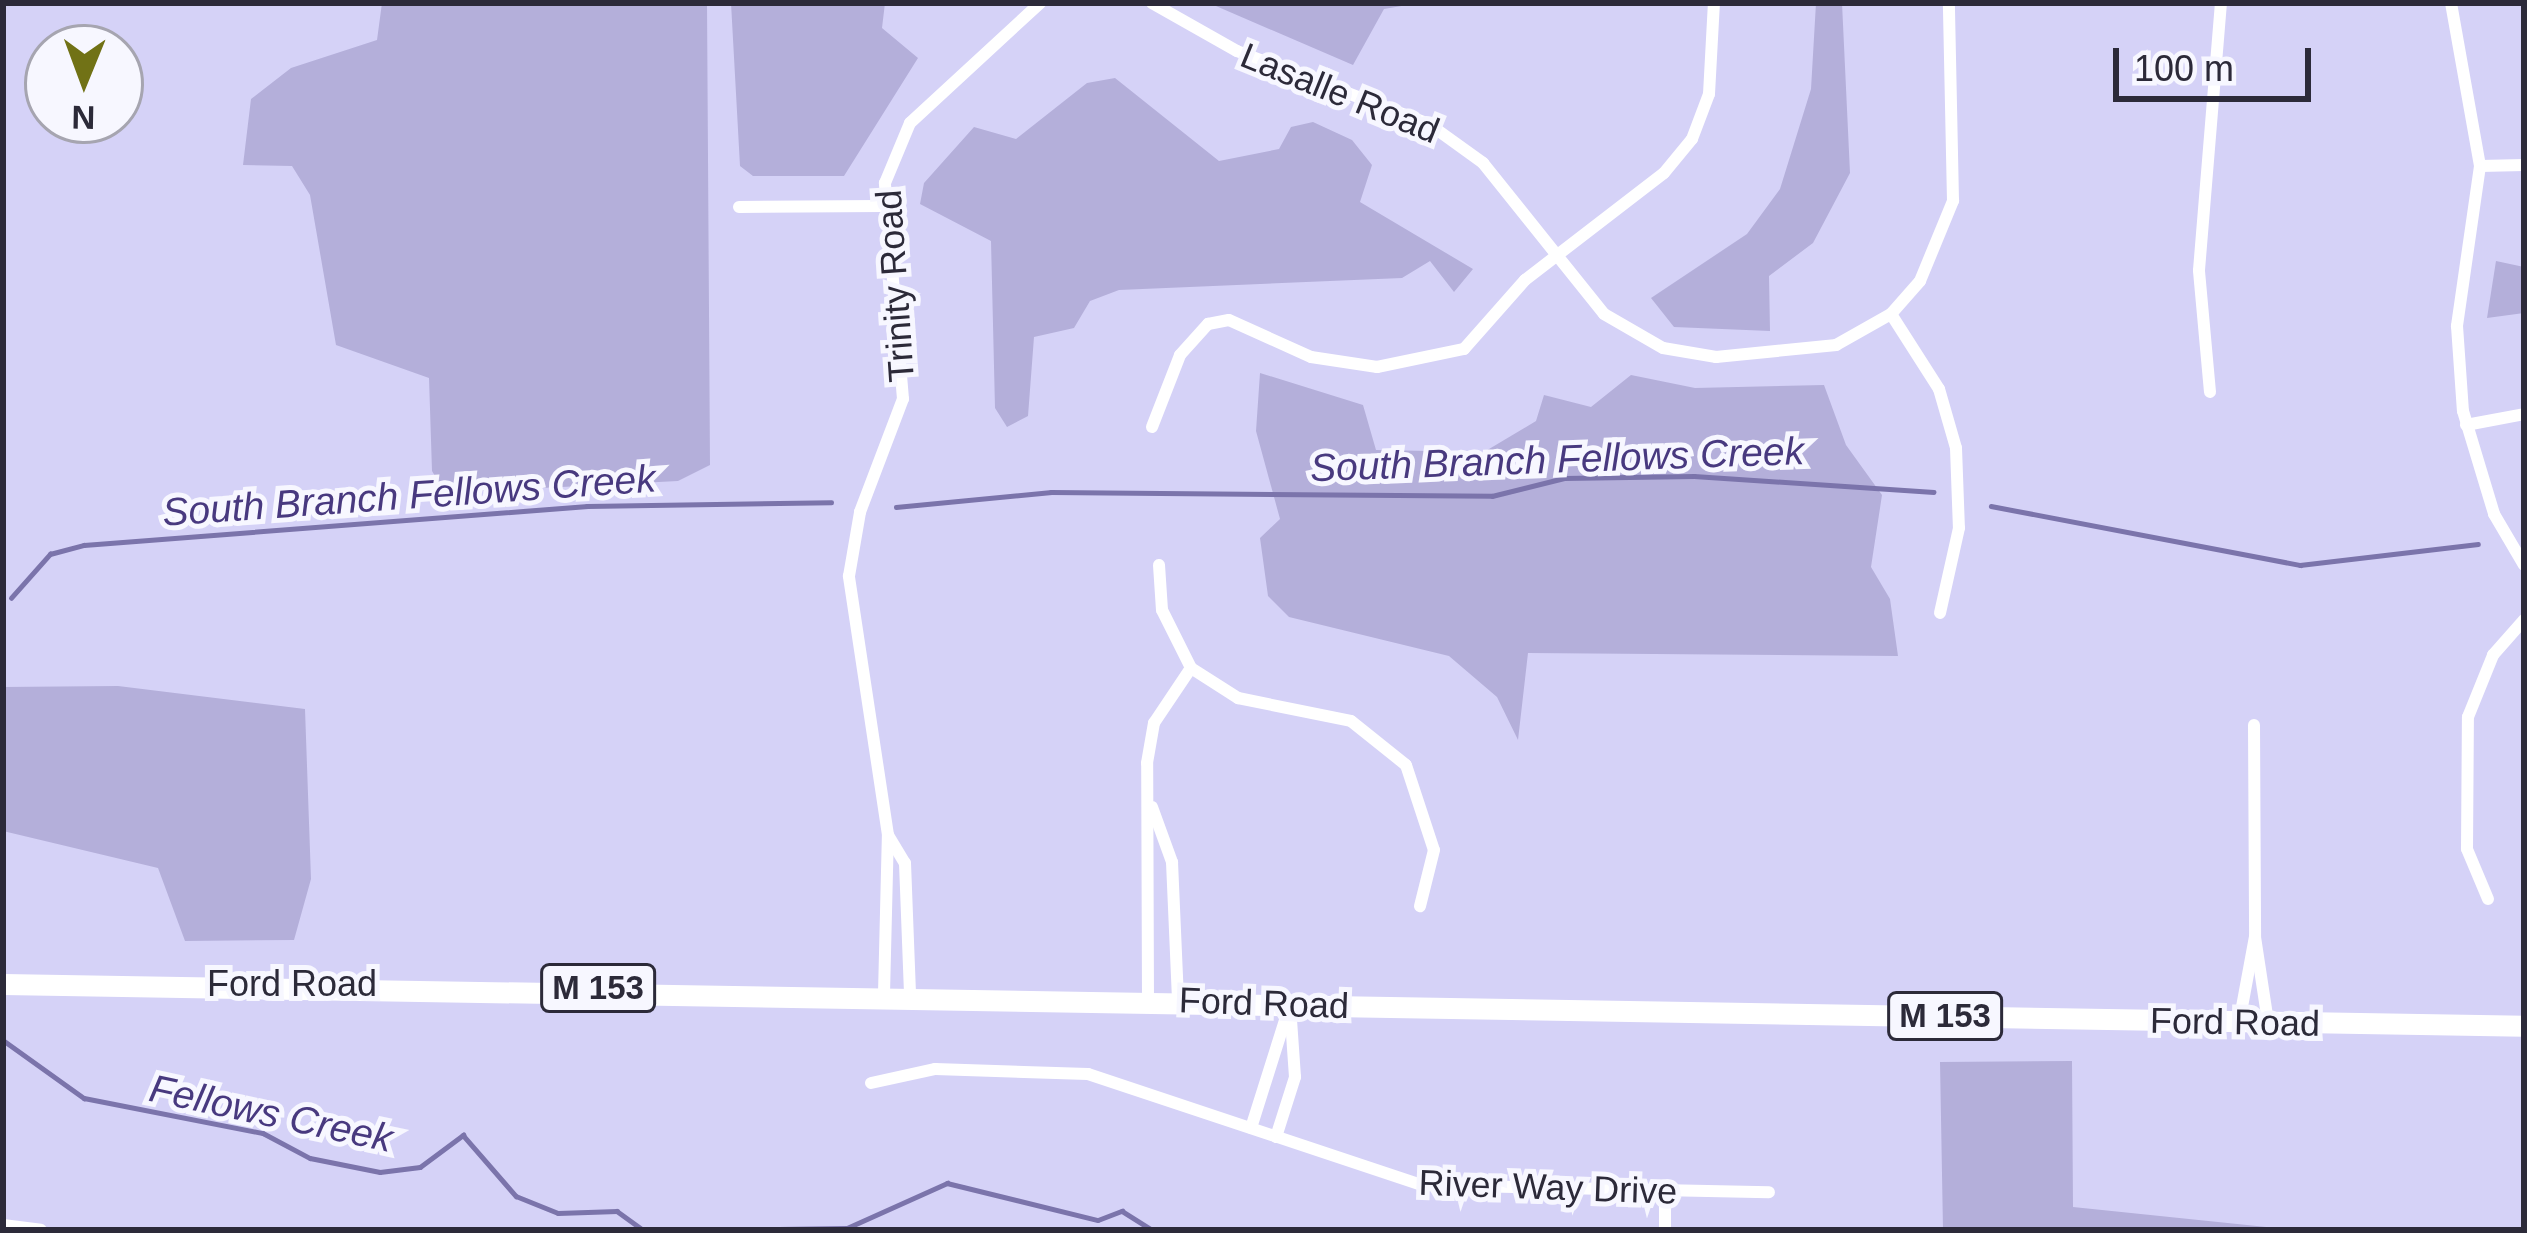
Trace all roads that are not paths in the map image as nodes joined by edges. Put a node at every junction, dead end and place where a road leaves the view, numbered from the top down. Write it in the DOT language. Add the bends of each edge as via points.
graph roads {
  1 [pos="1040,3"];
  2 [pos="1152,3"];
  3 [pos="1714,3"];
  4 [pos="1949,3"];
  5 [pos="2221,3"];
  6 [pos="2451,3"];
  7 [pos="2524,165"];
  8 [pos="2480,166"];
  9 [pos="882,206"];
  10 [pos="740,207"];
  11 [pos="1556,260"];
  12 [pos="1892,314"];
  13 [pos="2210,392"];
  14 [pos="2524,414"];
  15 [pos="2466,425"];
  16 [pos="1152,427"];
  17 [pos="1159,565"];
  18 [pos="2524,565"];
  19 [pos="1940,613"];
  20 [pos="2524,620"];
  21 [pos="1190,668"];
  22 [pos="2254,725"];
  23 [pos="1148,796"];
  24 [pos="888,835"];
  25 [pos="1149,883"];
  26 [pos="1174,884"];
  27 [pos="2488,899"];
  28 [pos="1420,906"];
  29 [pos="2255,937"];
  30 [pos="3,984"];
  31 [pos="884,994"];
  32 [pos="910,995"];
  33 [pos="1148,1000"];
  34 [pos="1178,1000"];
  35 [pos="1290,1003"];
  36 [pos="2239,1023"];
  37 [pos="2268,1024"];
  38 [pos="2524,1026"];
  39 [pos="871,1083"];
  40 [pos="1251,1128"];
  41 [pos="1276,1137"];
  42 [pos="1665,1192"];
  43 [pos="1769,1192"];
  44 [pos="3,1225"];
  45 [pos="41,1230"];
  46 [pos="1665,1230"];
  1 -- 9 [label="street, Trinity Road" via="910,123"];
  2 -- 11 [label="street, Lasalle Road" via="1237,51 1457,142"];
  3 -- 11 [label="street" via="1709,94 1692,139"];
  4 -- 12 [label="street" via="1953,201 1938,251"];
  5 -- 13 [label="street" via="2198,270"];
  6 -- 8 [label="street"];
  7 -- 8 [label="street"];
  8 -- 15 [label="street" via="2457,326"];
  9 -- 10 [label="street"];
  9 -- 24 [label="street, Trinity Road" via="903,399 860,512 850,576"];
  11 -- 12 [label="street, Lasalle Road" via="1619,326 1693,355 1816,350"];
  11 -- 16 [label="street" via="1464,349 1406,367 1311,357 1254,328 1208,324 1180,355"];
  12 -- 19 [label="street" via="1939,389 1956,448 1959,528"];
  14 -- 15 [label="street"];
  15 -- 18 [label="street"];
  17 -- 21 [label="street" via="1162,610"];
  20 -- 27 [label="street" via="2493,655 2468,717 2467,849"];
  21 -- 23 [label="street" via="1154,723"];
  21 -- 28 [label="street" via="1238,698 1352,721 1394,753 1431,820"];
  22 -- 29 [label="street"];
  23 -- 25 [label="street"];
  23 -- 26 [label="street"];
  24 -- 31 [label="street, Trinity Road"];
  24 -- 32 [label="street, Trinity Road" via="905,863"];
  25 -- 26 [label="street"];
  25 -- 33 [label="street"];
  26 -- 34 [label="street"];
  29 -- 36 [label="street"];
  29 -- 37 [label="street"];
  30 -- 31 [label="main road, Ford Road / M 153"];
  31 -- 32 [label="main road, Ford Road / M 153"];
  32 -- 33 [label="main road, Ford Road / M 153"];
  33 -- 34 [label="main road, Ford Road / M 153"];
  34 -- 35 [label="main road, Ford Road / M 153"];
  35 -- 36 [label="main road, Ford Road / M 153"];
  35 -- 40 [label="street"];
  35 -- 41 [label="street" via="1295,1076"];
  36 -- 37 [label="main road, Ford Road / M 153"];
  37 -- 38 [label="main road, Ford Road / M 153"];
  39 -- 40 [label="street, River Way Drive" via="935,1069 1088,1074"];
  40 -- 41 [label="street, River Way Drive"];
  41 -- 42 [label="street, River Way Drive" via="1422,1185"];
  42 -- 43 [label="street, River Way Drive"];
  42 -- 46 [label="street"];
  44 -- 45 [label="street"];
}
